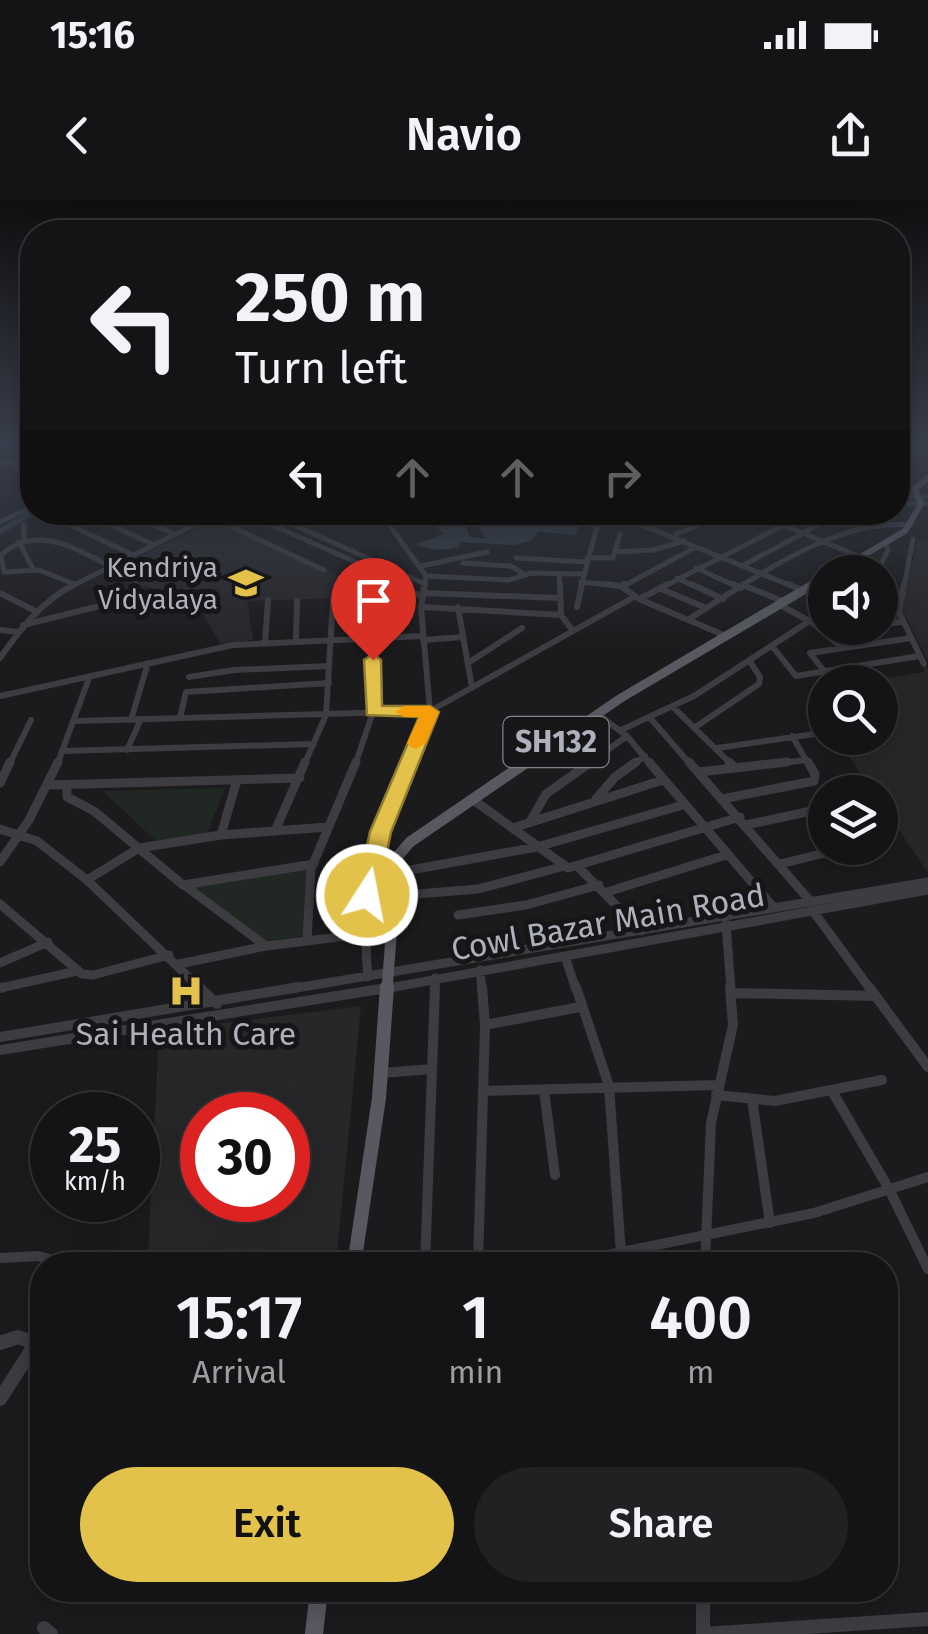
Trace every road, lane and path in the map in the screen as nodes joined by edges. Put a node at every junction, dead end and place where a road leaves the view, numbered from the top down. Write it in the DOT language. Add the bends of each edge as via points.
graph roads {
  1 [pos="915,512"];
  2 [pos="24,525"];
  3 [pos="66,525"];
  4 [pos="106,525"];
  5 [pos="110,525"];
  6 [pos="154,525"];
  7 [pos="195,525"];
  8 [pos="230,525"];
  9 [pos="247,525"];
  10 [pos="272,525"];
  11 [pos="297,525"];
  12 [pos="390,525"];
  13 [pos="596,525"];
  14 [pos="643,525"];
  15 [pos="700,525"];
  16 [pos="784,525"];
  17 [pos="820,525"];
  18 [pos="866,525"];
  19 [pos="911,525"];
  20 [pos="75,530"];
  21 [pos="237,530"];
  22 [pos="804,533"];
  23 [pos="84,534"];
  24 [pos="176,534"];
  25 [pos="620,534"];
  26 [pos="676,534"];
  27 [pos="900,534"];
  28 [pos="53,539"];
  29 [pos="913,539"];
  30 [pos="928,540"];
  31 [pos="684,541"];
  32 [pos="22,542"];
  33 [pos="826,542"];
  34 [pos="884,543"];
  35 [pos="154,545"];
  36 [pos="696,546"];
  37 [pos="486,552"];
  38 [pos="616,552"];
  39 [pos="855,555"];
  40 [pos="863,555"];
  41 [pos="886,555"];
  42 [pos="133,556"];
  43 [pos="720,557"];
  44 [pos="516,558"];
  45 [pos="463,560"];
  46 [pos="586,560"];
  47 [pos="110,566"];
  48 [pos="421,566"];
  49 [pos="742,566"];
  50 [pos="354,567"];
  51 [pos="696,568"];
  52 [pos="33,570"];
  53 [pos="324,570"];
  54 [pos="524,574"];
  55 [pos="559,574"];
  56 [pos="763,575"];
  57 [pos="459,577"];
  58 [pos="392,578"];
  59 [pos="582,578"];
  60 [pos="677,578"];
  61 [pos="426,580"];
  62 [pos="74,584"];
  63 [pos="621,586"];
  64 [pos="743,587"];
  65 [pos="659,588"];
  66 [pos="808,589"];
  67 [pos="804,591"];
  68 [pos="898,592"];
  69 [pos="0,593"];
  70 [pos="456,593"];
  71 [pos="422,594"];
  72 [pos="903,594"];
  73 [pos="136,597"];
  74 [pos="11,598"];
  75 [pos="560,598"];
  76 [pos="637,598"];
  77 [pos="723,599"];
  78 [pos="268,600"];
  79 [pos="333,600"];
  80 [pos="0,601"];
  81 [pos="297,602"];
  82 [pos="380,602"];
  83 [pos="359,604"];
  84 [pos="782,604"];
  85 [pos="421,607"];
  86 [pos="577,607"];
  87 [pos="900,607"];
  88 [pos="706,608"];
  89 [pos="458,609"];
  90 [pos="35,611"];
  91 [pos="561,615"];
  92 [pos="808,617"];
  93 [pos="689,619"];
  94 [pos="808,622"];
  95 [pos="898,622"];
  96 [pos="903,622"];
  97 [pos="20,628"];
  98 [pos="522,628"];
  99 [pos="0,630"];
  100 [pos="573,631"];
  101 [pos="726,636"];
  102 [pos="377,637"];
  103 [pos="463,637"];
  104 [pos="360,638"];
  105 [pos="423,638"];
  106 [pos="911,638"];
  107 [pos="330,639"];
  108 [pos="296,641"];
  109 [pos="265,643"];
  110 [pos="233,645"];
  111 [pos="838,645"];
  112 [pos="772,646"];
  113 [pos="840,648"];
  114 [pos="188,654"];
  115 [pos="1,655"];
  116 [pos="919,656"];
  117 [pos="749,660"];
  118 [pos="148,663"];
  119 [pos="468,663"];
  120 [pos="924,664"];
  121 [pos="819,665"];
  122 [pos="862,665"];
  123 [pos="329,666"];
  124 [pos="234,670"];
  125 [pos="808,674"];
  126 [pos="190,677"];
  127 [pos="89,678"];
  128 [pos="328,683"];
  129 [pos="472,688"];
  130 [pos="186,692"];
  131 [pos="4,696"];
  132 [pos="0,708"];
  133 [pos="674,708"];
  134 [pos="373,712"];
  135 [pos="430,712"];
  136 [pos="326,714"];
  137 [pos="597,714"];
  138 [pos="180,718"];
  139 [pos="141,719"];
  140 [pos="651,719"];
  141 [pos="31,720"];
  142 [pos="130,720"];
  143 [pos="76,721"];
  144 [pos="694,728"];
  145 [pos="624,733"];
  146 [pos="808,735"];
  147 [pos="792,736"];
  148 [pos="314,744"];
  149 [pos="717,748"];
  150 [pos="127,750"];
  151 [pos="62,752"];
  152 [pos="645,756"];
  153 [pos="806,760"];
  154 [pos="734,768"];
  155 [pos="700,772"];
  156 [pos="300,778"];
  157 [pos="237,780"];
  158 [pos="663,780"];
  159 [pos="0,782"];
  160 [pos="48,785"];
  161 [pos="67,786"];
  162 [pos="472,799"];
  163 [pos="722,799"];
  164 [pos="594,802"];
  165 [pos="683,805"];
  166 [pos="808,811"];
  167 [pos="531,820"];
  168 [pos="743,821"];
  169 [pos="328,827"];
  170 [pos="516,827"];
  171 [pos="703,828"];
  172 [pos="0,829"];
  173 [pos="275,831"];
  174 [pos="22,835"];
  175 [pos="221,835"];
  176 [pos="537,847"];
  177 [pos="139,848"];
  178 [pos="726,856"];
  179 [pos="808,857"];
  180 [pos="0,862"];
  181 [pos="314,864"];
  182 [pos="780,864"];
  183 [pos="562,867"];
  184 [pos="579,868"];
  185 [pos="394,873"];
  186 [pos="87,880"];
  187 [pos="928,882"];
  188 [pos="184,884"];
  189 [pos="603,889"];
  190 [pos="928,890"];
  191 [pos="392,896"];
  192 [pos="0,904"];
  193 [pos="812,906"];
  194 [pos="774,908"];
  195 [pos="458,915"];
  196 [pos="725,922"];
  197 [pos="642,931"];
  198 [pos="364,934"];
  199 [pos="307,940"];
  200 [pos="48,942"];
  201 [pos="266,946"];
  202 [pos="169,955"];
  203 [pos="565,956"];
  204 [pos="0,962"];
  205 [pos="179,964"];
  206 [pos="77,970"];
  207 [pos="480,970"];
  208 [pos="368,977"];
  209 [pos="435,978"];
  210 [pos="388,980"];
  211 [pos="0,988"];
  212 [pos="734,993"];
  213 [pos="874,996"];
  214 [pos="216,1001"];
  215 [pos="580,1007"];
  216 [pos="220,1015"];
  217 [pos="485,1024"];
  218 [pos="0,1037"];
  219 [pos="0,1050"];
  220 [pos="928,1066"];
  221 [pos="432,1070"];
  222 [pos="381,1073"];
  223 [pos="882,1080"];
  224 [pos="608,1086"];
  225 [pos="544,1090"];
  226 [pos="717,1090"];
  227 [pos="832,1090"];
  228 [pos="483,1091"];
  229 [pos="752,1099"];
  230 [pos="554,1175"];
  231 [pos="928,1177"];
  232 [pos="890,1190"];
  233 [pos="770,1223"];
  234 [pos="705,1236"];
  235 [pos="356,1252"];
  236 [pos="425,1252"];
  237 [pos="478,1252"];
  238 [pos="621,1252"];
  239 [pos="630,1252"];
  240 [pos="705,1252"];
  241 [pos="30,1256"];
  242 [pos="0,1258"];
  243 [pos="928,1268"];
  244 [pos="30,1342"];
  245 [pos="0,1343"];
  246 [pos="30,1357"];
  247 [pos="0,1399"];
  248 [pos="318,1602"];
  249 [pos="703,1602"];
  250 [pos="928,1619"];
  251 [pos="889,1628"];
  252 [pos="816,1630"];
  253 [pos="314,1634"];
  254 [pos="703,1634"];
  1 -- 19 [label="main road"];
  2 -- 32 [label="street"];
  3 -- 20 [label="street"];
  4 -- 23 [label="street"];
  5 -- 35 [label="street"];
  6 -- 24 [label="street"];
  7 -- 24 [label="street"];
  8 -- 21 [label="street"];
  9 -- 21 [label="street"];
  10 -- 58 [label="street"];
  11 -- 61 [label="street"];
  12 -- 48 [label="street"];
  13 -- 46 [label="street"];
  14 -- 31 [label="street"];
  15 -- 26 [label="street"];
  16 -- 22 [label="street"];
  16 -- 43 [label="street"];
  17 -- 22 [label="street"];
  18 -- 33 [label="street"];
  19 -- 27 [label="main road"];
  20 -- 23 [label="street"];
  20 -- 28 [label="street"];
  21 -- 53 [label="street"];
  22 -- 33 [label="street"];
  22 -- 49 [label="street"];
  23 -- 42 [label="street"];
  24 -- 35 [label="street"];
  25 -- 38 [label="street"];
  27 -- 29 [label="street"];
  27 -- 34 [label="main road"];
  28 -- 32 [label="street"];
  28 -- 47 [label="street"];
  29 -- 30 [label="street"];
  29 -- 72 [label="street"];
  31 -- 36 [label="street"];
  31 -- 38 [label="street"];
  32 -- 52 [label="street"];
  32 -- 52 [label="street" via="0,555 3,570"];
  33 -- 39 [label="street"];
  33 -- 56 [label="street"];
  34 -- 40 [label="main road"];
  34 -- 41 [label="street"];
  35 -- 42 [label="street"];
  36 -- 43 [label="street"];
  36 -- 63 [label="street"];
  37 -- 45 [label="street"];
  38 -- 46 [label="street" via="611,559"];
  42 -- 47 [label="street"];
  43 -- 49 [label="street"];
  43 -- 51 [label="street"];
  44 -- 46 [label="street"];
  45 -- 48 [label="street"];
  45 -- 54 [label="street"];
  45 -- 57 [label="street"];
  46 -- 59 [label="street"];
  47 -- 62 [label="street"];
  48 -- 61 [label="street"];
  49 -- 56 [label="street"];
  50 -- 71 [label="street"];
  51 -- 60 [label="street"];
  51 -- 64 [label="street"];
  52 -- 62 [label="street"];
  54 -- 55 [label="street"];
  54 -- 57 [label="street" via="509,580"];
  55 -- 59 [label="street"];
  55 -- 75 [label="street"];
  56 -- 64 [label="street"];
  56 -- 67 [label="street"];
  57 -- 61 [label="street"];
  59 -- 63 [label="street"];
  59 -- 86 [label="street"];
  60 -- 65 [label="street"];
  60 -- 77 [label="street"];
  61 -- 71 [label="street"];
  62 -- 90 [label="street"];
  63 -- 76 [label="street"];
  64 -- 77 [label="street"];
  64 -- 84 [label="street"];
  65 -- 76 [label="street"];
  65 -- 88 [label="street"];
  66 -- 67 [label="main road, SH132"];
  67 -- 84 [label="main road, SH132"];
  68 -- 72 [label="street"];
  69 -- 74 [label="street"];
  70 -- 71 [label="street"];
  70 -- 75 [label="street"];
  70 -- 89 [label="street"];
  71 -- 85 [label="street"];
  72 -- 87 [label="street"];
  73 -- 97 [label="street"];
  74 -- 80 [label="street"];
  74 -- 90 [label="street"];
  75 -- 91 [label="street"];
  76 -- 93 [label="street"];
  76 -- 100 [label="street"];
  77 -- 88 [label="street"];
  78 -- 109 [label="street"];
  79 -- 107 [label="street"];
  81 -- 108 [label="street"];
  82 -- 102 [label="street"];
  83 -- 104 [label="street"];
  84 -- 92 [label="street"];
  84 -- 101 [label="main road, SH132"];
  85 -- 89 [label="street"];
  85 -- 105 [label="street"];
  87 -- 96 [label="street"];
  88 -- 93 [label="street"];
  89 -- 91 [label="street"];
  89 -- 103 [label="street"];
  90 -- 97 [label="street"];
  91 -- 100 [label="street"];
  93 -- 101 [label="street"];
  94 -- 112 [label="street"];
  95 -- 96 [label="street"];
  96 -- 106 [label="street"];
  97 -- 99 [label="street"];
  97 -- 115 [label="street"];
  98 -- 119 [label="street"];
  100 -- 129 [label="street"];
  101 -- 137 [label="main road, SH132"];
  102 -- 104 [label="street"];
  102 -- 105 [label="street"];
  102 -- 134 [label="street"];
  103 -- 105 [label="street"];
  103 -- 119 [label="street"];
  104 -- 107 [label="street"];
  105 -- 135 [label="street"];
  106 -- 113 [label="street"];
  106 -- 116 [label="street"];
  107 -- 108 [label="street"];
  107 -- 123 [label="street"];
  108 -- 109 [label="street"];
  109 -- 110 [label="street"];
  110 -- 114 [label="street"];
  110 -- 124 [label="street"];
  111 -- 113 [label="street"];
  112 -- 117 [label="street"];
  112 -- 125 [label="street" via="796,676"];
  113 -- 121 [label="street" via="810,653"];
  114 -- 118 [label="street"];
  114 -- 126 [label="street"];
  116 -- 120 [label="street"];
  116 -- 122 [label="street"];
  117 -- 133 [label="street"];
  117 -- 144 [label="street" via="759,684"];
  118 -- 127 [label="street"];
  118 -- 142 [label="street"];
  119 -- 129 [label="street"];
  123 -- 124 [label="street"];
  123 -- 128 [label="street"];
  124 -- 126 [label="street"];
  126 -- 130 [label="street"];
  127 -- 131 [label="street"];
  127 -- 143 [label="street"];
  128 -- 130 [label="street"];
  128 -- 136 [label="street"];
  129 -- 135 [label="street"];
  130 -- 138 [label="street"];
  131 -- 132 [label="street"];
  133 -- 140 [label="street"];
  133 -- 144 [label="street"];
  134 -- 135 [label="street"];
  134 -- 136 [label="street"];
  134 -- 169 [label="street"];
  135 -- 198 [label="street" via="376,848"];
  136 -- 138 [label="street"];
  136 -- 148 [label="street"];
  137 -- 145 [label="street"];
  137 -- 162 [label="main road, SH132"];
  138 -- 139 [label="street"];
  139 -- 142 [label="street"];
  139 -- 150 [label="street"];
  140 -- 145 [label="street"];
  140 -- 155 [label="street"];
  141 -- 159 [label="street"];
  142 -- 143 [label="street"];
  143 -- 151 [label="street"];
  144 -- 149 [label="street"];
  145 -- 152 [label="street"];
  145 -- 167 [label="street" via="546,794"];
  146 -- 147 [label="street"];
  147 -- 149 [label="street"];
  147 -- 153 [label="street"];
  148 -- 150 [label="street"];
  148 -- 156 [label="street"];
  149 -- 154 [label="street"];
  150 -- 151 [label="street"];
  151 -- 160 [label="street"];
  152 -- 158 [label="street"];
  152 -- 164 [label="street"];
  153 -- 154 [label="street"];
  153 -- 163 [label="street" via="815,774 810,784"];
  154 -- 155 [label="street"];
  155 -- 163 [label="street"];
  156 -- 157 [label="street"];
  156 -- 173 [label="street"];
  157 -- 161 [label="street"];
  157 -- 175 [label="street"];
  158 -- 164 [label="street"];
  158 -- 165 [label="street"];
  160 -- 161 [label="street"];
  160 -- 174 [label="street"];
  161 -- 177 [label="street" via="67,797"];
  162 -- 170 [label="street"];
  162 -- 185 [label="main road, SH132" via="410,842"];
  163 -- 168 [label="street"];
  164 -- 167 [label="street"];
  165 -- 171 [label="street"];
  165 -- 176 [label="street"];
  166 -- 168 [label="street"];
  167 -- 170 [label="street"];
  168 -- 171 [label="street"];
  168 -- 182 [label="street"];
  169 -- 173 [label="street"];
  169 -- 181 [label="street"];
  170 -- 176 [label="street"];
  171 -- 178 [label="street"];
  171 -- 184 [label="street"];
  172 -- 174 [label="street"];
  173 -- 175 [label="street"];
  174 -- 180 [label="street"];
  174 -- 186 [label="street"];
  175 -- 177 [label="street"];
  176 -- 183 [label="street"];
  176 -- 185 [label="street"];
  177 -- 186 [label="street"];
  177 -- 188 [label="street"];
  178 -- 189 [label="street"];
  178 -- 194 [label="street"];
  179 -- 182 [label="street"];
  181 -- 188 [label="street"];
  181 -- 199 [label="street"];
  182 -- 193 [label="street"];
  183 -- 184 [label="street"];
  183 -- 191 [label="street" via="452,896"];
  184 -- 189 [label="street"];
  185 -- 191 [label="main road"];
  186 -- 202 [label="street"];
  187 -- 193 [label="street, Cowl Bazar Main Road"];
  188 -- 201 [label="street"];
  189 -- 195 [label="street"];
  189 -- 197 [label="street"];
  190 -- 193 [label="street, Cowl Bazar Main Road"];
  191 -- 210 [label="main road"];
  192 -- 200 [label="street"];
  193 -- 194 [label="street, Cowl Bazar Main Road"];
  193 -- 196 [label="street, Cowl Bazar Main Road"];
  193 -- 213 [label="street"];
  194 -- 196 [label="street, Cowl Bazar Main Road"];
  196 -- 197 [label="street, Cowl Bazar Main Road"];
  196 -- 203 [label="street, Cowl Bazar Main Road"];
  196 -- 212 [label="street"];
  197 -- 210 [label="street, Cowl Bazar Main Road"];
  198 -- 199 [label="street"];
  198 -- 208 [label="street"];
  199 -- 201 [label="street"];
  200 -- 204 [label="street"];
  200 -- 206 [label="street"];
  201 -- 205 [label="street"];
  202 -- 205 [label="street"];
  202 -- 206 [label="street" via="93,975"];
  203 -- 207 [label="street, Cowl Bazar Main Road"];
  203 -- 215 [label="street"];
  205 -- 214 [label="street"];
  206 -- 211 [label="street"];
  207 -- 209 [label="street, Cowl Bazar Main Road"];
  207 -- 217 [label="street"];
  208 -- 210 [label="street"];
  208 -- 214 [label="street"];
  209 -- 210 [label="street, Cowl Bazar Main Road"];
  209 -- 221 [label="street"];
  210 -- 216 [label="street, Cowl Bazar Main Road"];
  210 -- 222 [label="main road"];
  212 -- 213 [label="street"];
  212 -- 226 [label="street"];
  213 -- 220 [label="street"];
  214 -- 216 [label="street"];
  214 -- 218 [label="street"];
  215 -- 217 [label="street"];
  215 -- 224 [label="street"];
  216 -- 219 [label="street, Cowl Bazar Main Road"];
  217 -- 228 [label="street"];
  221 -- 222 [label="street"];
  221 -- 236 [label="street"];
  222 -- 235 [label="main road"];
  223 -- 227 [label="street"];
  224 -- 225 [label="street"];
  224 -- 226 [label="street"];
  224 -- 238 [label="street"];
  225 -- 228 [label="street"];
  225 -- 230 [label="street"];
  226 -- 229 [label="street"];
  226 -- 234 [label="street"];
  227 -- 229 [label="street"];
  227 -- 232 [label="street"];
  228 -- 237 [label="street"];
  229 -- 233 [label="street"];
  231 -- 232 [label="street"];
  232 -- 233 [label="street"];
  232 -- 243 [label="street"];
  233 -- 234 [label="street"];
  234 -- 239 [label="street"];
  234 -- 240 [label="street"];
  241 -- 242 [label="street"];
  244 -- 245 [label="street" via="18,1337"];
  246 -- 247 [label="street"];
  248 -- 253 [label="main road"];
  249 -- 254 [label="street"];
  250 -- 251 [label="street"];
  251 -- 252 [label="street"];
  252 -- 254 [label="street"];
}
